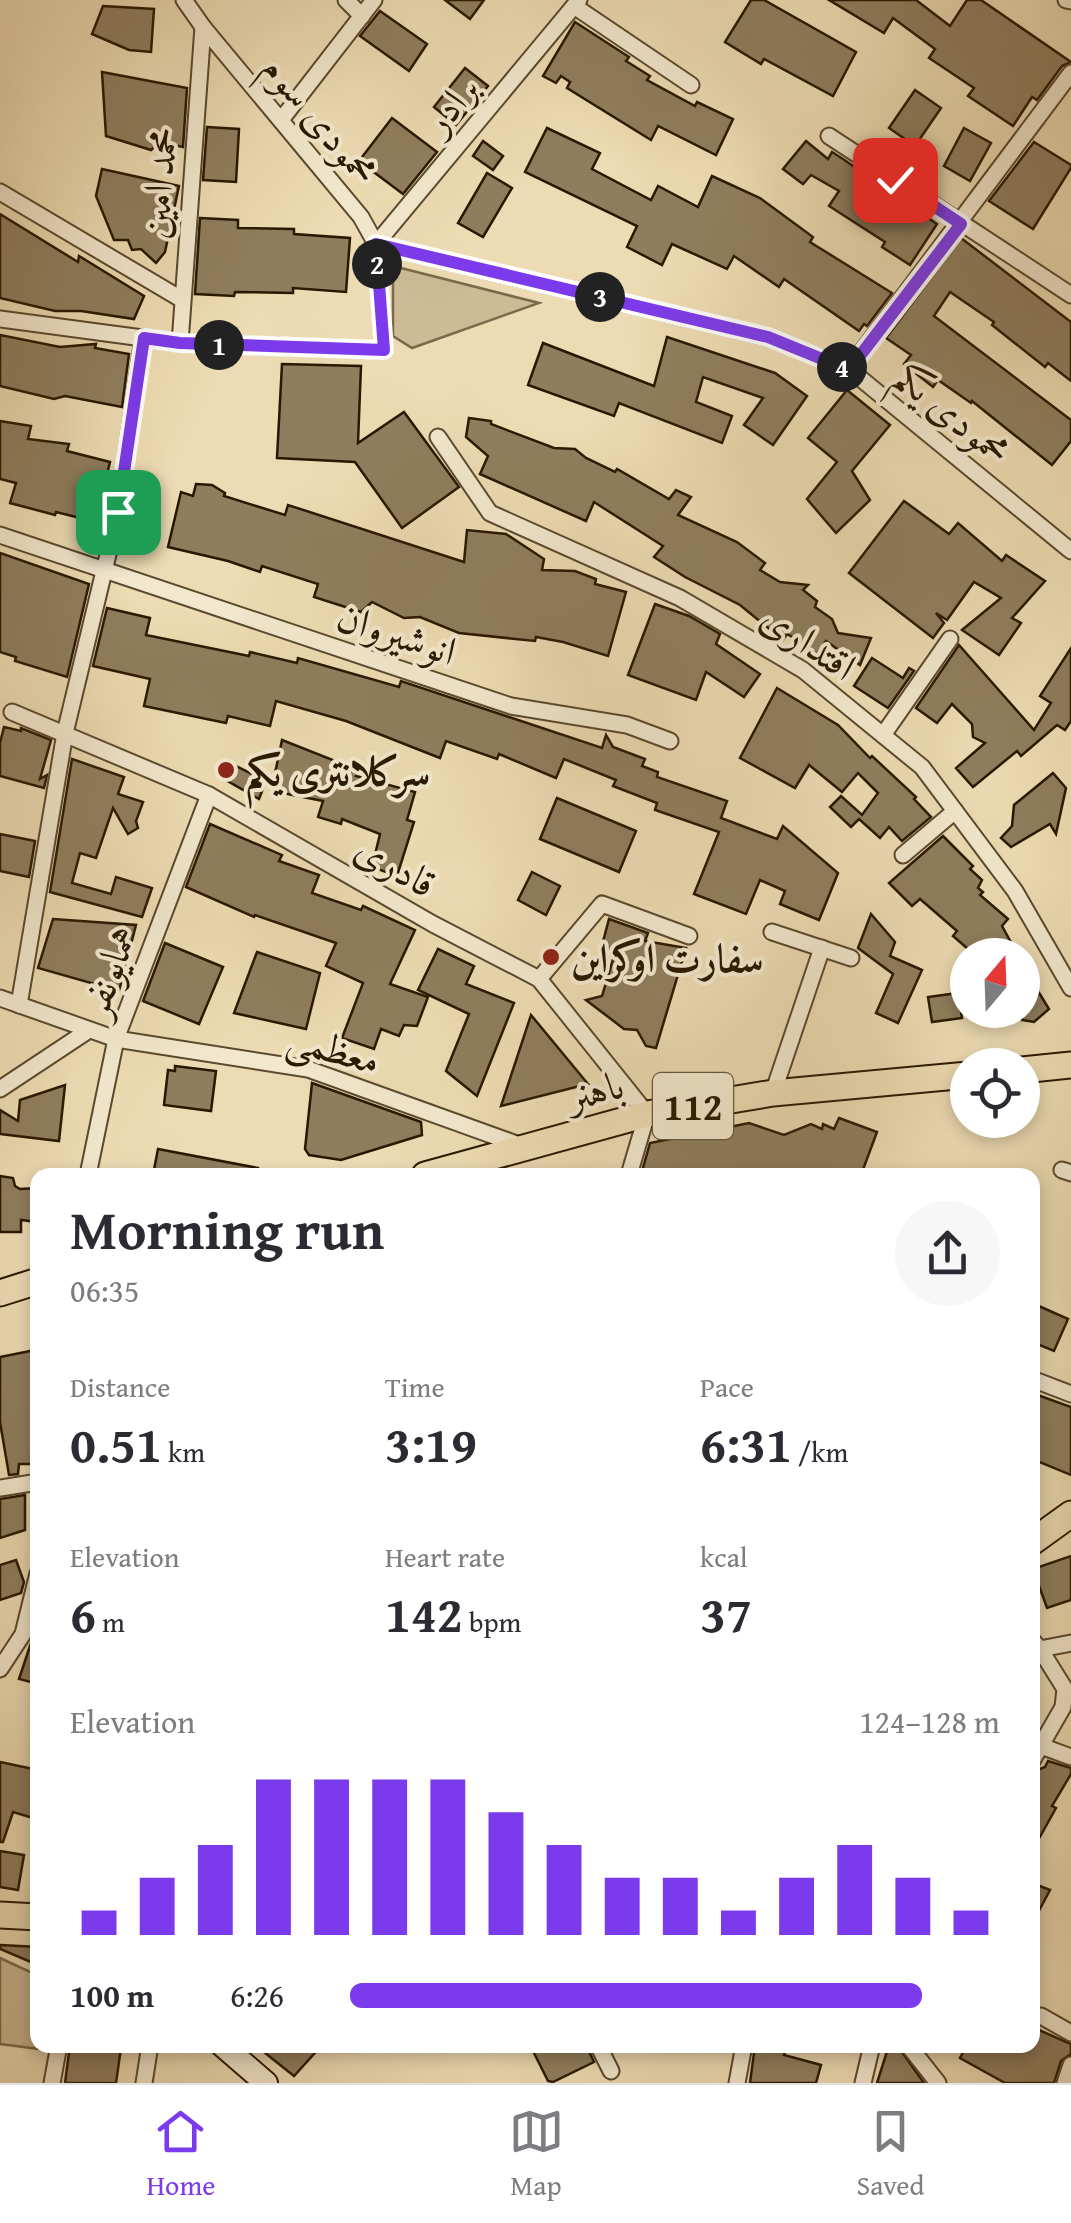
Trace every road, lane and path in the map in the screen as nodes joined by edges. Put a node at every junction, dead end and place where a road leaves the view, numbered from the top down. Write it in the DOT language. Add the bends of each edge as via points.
graph roads {
  1 [pos="170,0"];
  2 [pos="346,0"];
  3 [pos="374,0"];
  4 [pos="186,3"];
  5 [pos="577,3"];
  6 [pos="362,16"];
  7 [pos="203,27"];
  8 [pos="1071,73"];
  9 [pos="691,86"];
  10 [pos="280,120"];
  11 [pos="828,136"];
  12 [pos="0,192"];
  13 [pos="961,224"];
  14 [pos="376,244"];
  15 [pos="1071,294"];
  16 [pos="182,300"];
  17 [pos="0,319"];
  18 [pos="144,338"];
  19 [pos="180,343"];
  20 [pos="849,370"];
  21 [pos="438,437"];
  22 [pos="0,535"];
  23 [pos="1071,551"];
  24 [pos="106,570"];
  25 [pos="950,639"];
  26 [pos="12,712"];
  27 [pos="65,733"];
  28 [pos="883,735"];
  29 [pos="670,741"];
  30 [pos="209,795"];
  31 [pos="956,812"];
  32 [pos="903,855"];
  33 [pos="772,932"];
  34 [pos="689,936"];
  35 [pos="822,948"];
  36 [pos="851,958"];
  37 [pos="539,979"];
  38 [pos="1071,988"];
  39 [pos="0,998"];
  40 [pos="19,1005"];
  41 [pos="89,1030"];
  42 [pos="116,1040"];
  43 [pos="1071,1065"];
  44 [pos="1040,1068"];
  45 [pos="950,1077"];
  46 [pos="0,1089"];
  47 [pos="773,1093"];
  48 [pos="647,1114"];
  49 [pos="526,1148"];
  50 [pos="89,1168"];
  51 [pos="474,1168"];
  52 [pos="631,1168"];
  53 [pos="30,1284"];
  54 [pos="0,1293"];
  55 [pos="1040,1382"];
  56 [pos="1071,1394"];
  57 [pos="30,1483"];
  58 [pos="0,1488"];
  59 [pos="1071,1514"];
  60 [pos="1040,1536"];
  61 [pos="30,1605"];
  62 [pos="1071,1643"];
  63 [pos="1040,1644"];
  64 [pos="1040,1650"];
  65 [pos="0,1669"];
  66 [pos="1041,1746"];
  67 [pos="1071,1757"];
  68 [pos="0,1915"];
  69 [pos="30,1917"];
  70 [pos="1041,2016"];
  71 [pos="1071,2034"];
  72 [pos="58,2053"];
  73 [pos="149,2053"];
  74 [pos="231,2053"];
  75 [pos="602,2053"];
  76 [pos="743,2053"];
  77 [pos="870,2053"];
  78 [pos="914,2053"];
  79 [pos="1071,2066"];
  80 [pos="611,2071"];
  81 [pos="52,2083"];
  82 [pos="144,2083"];
  83 [pos="266,2083"];
  84 [pos="737,2083"];
  85 [pos="863,2083"];
  86 [pos="938,2083"];
  87 [pos="1065,2083"];
  1 -- 4 [label="street"];
  2 -- 6 [label="street"];
  3 -- 6 [label="street"];
  4 -- 7 [label="street, محمودی سوم"];
  5 -- 9 [label="street, برادر"];
  5 -- 14 [label="street, برادر"];
  6 -- 10 [label="street"];
  7 -- 10 [label="street, محمودی سوم"];
  7 -- 16 [label="street, محمد امین"];
  8 -- 13 [label="street"];
  10 -- 14 [label="street, محمودی سوم"];
  11 -- 13 [label="street"];
  12 -- 16 [label="street"];
  13 -- 15 [label="street"];
  13 -- 20 [label="street"];
  14 -- 19 [label="street, محمودی سوم" via="384,350"];
  14 -- 20 [label="street, محمودی یکم" via="768,337"];
  16 -- 19 [label="street, محمد امین"];
  17 -- 18 [label="street"];
  18 -- 19 [label="street"];
  18 -- 24 [label="street"];
  20 -- 23 [label="street, محمودی یکم"];
  21 -- 28 [label="street, اقتداری" via="490,513 680,598 804,670"];
  22 -- 24 [label="street, انوشیروان"];
  24 -- 27 [label="street"];
  24 -- 29 [label="street, انوشیروان" via="511,706 627,725"];
  25 -- 28 [label="street"];
  26 -- 27 [label="street, قادری"];
  27 -- 30 [label="street, قادری"];
  27 -- 40 [label="street"];
  28 -- 31 [label="street, اقتداری" via="922,767"];
  30 -- 37 [label="street, قادری"];
  30 -- 42 [label="street, همایونفر"];
  31 -- 32 [label="street"];
  31 -- 38 [label="street, اقتداری" via="1015,891"];
  33 -- 35 [label="street"];
  34 -- 37 [label="street" via="602,904"];
  35 -- 36 [label="street"];
  35 -- 47 [label="street"];
  37 -- 48 [label="street, قادری"];
  39 -- 40 [label="street, معظمی"];
  40 -- 41 [label="street, معظمی"];
  41 -- 42 [label="street, معظمی"];
  41 -- 46 [label="street"];
  42 -- 49 [label="street, معظمی" via="308,1070"];
  42 -- 50 [label="street, همایونفر"];
  43 -- 44 [label="main road"];
  45 -- 47 [label="main road, باهنر / 112"];
  47 -- 48 [label="main road, باهنر / 112"];
  48 -- 49 [label="main road, باهنر / 112"];
  48 -- 52 [label="street"];
  49 -- 51 [label="main road, باهنر / 112"];
  53 -- 54 [label="main road"];
  55 -- 56 [label="street"];
  57 -- 58 [label="street"];
  59 -- 60 [label="main road"];
  61 -- 65 [label="street" via="23,1634"];
  62 -- 63 [label="street"];
  64 -- 66 [label="street" via="1065,1690"];
  66 -- 67 [label="street"];
  68 -- 69 [label="main road"];
  70 -- 71 [label="street"];
  72 -- 81 [label="street"];
  73 -- 82 [label="street"];
  74 -- 83 [label="main road"];
  75 -- 80 [label="street"];
  76 -- 84 [label="street"];
  77 -- 85 [label="street"];
  78 -- 86 [label="street"];
  79 -- 87 [label="street"];
}
